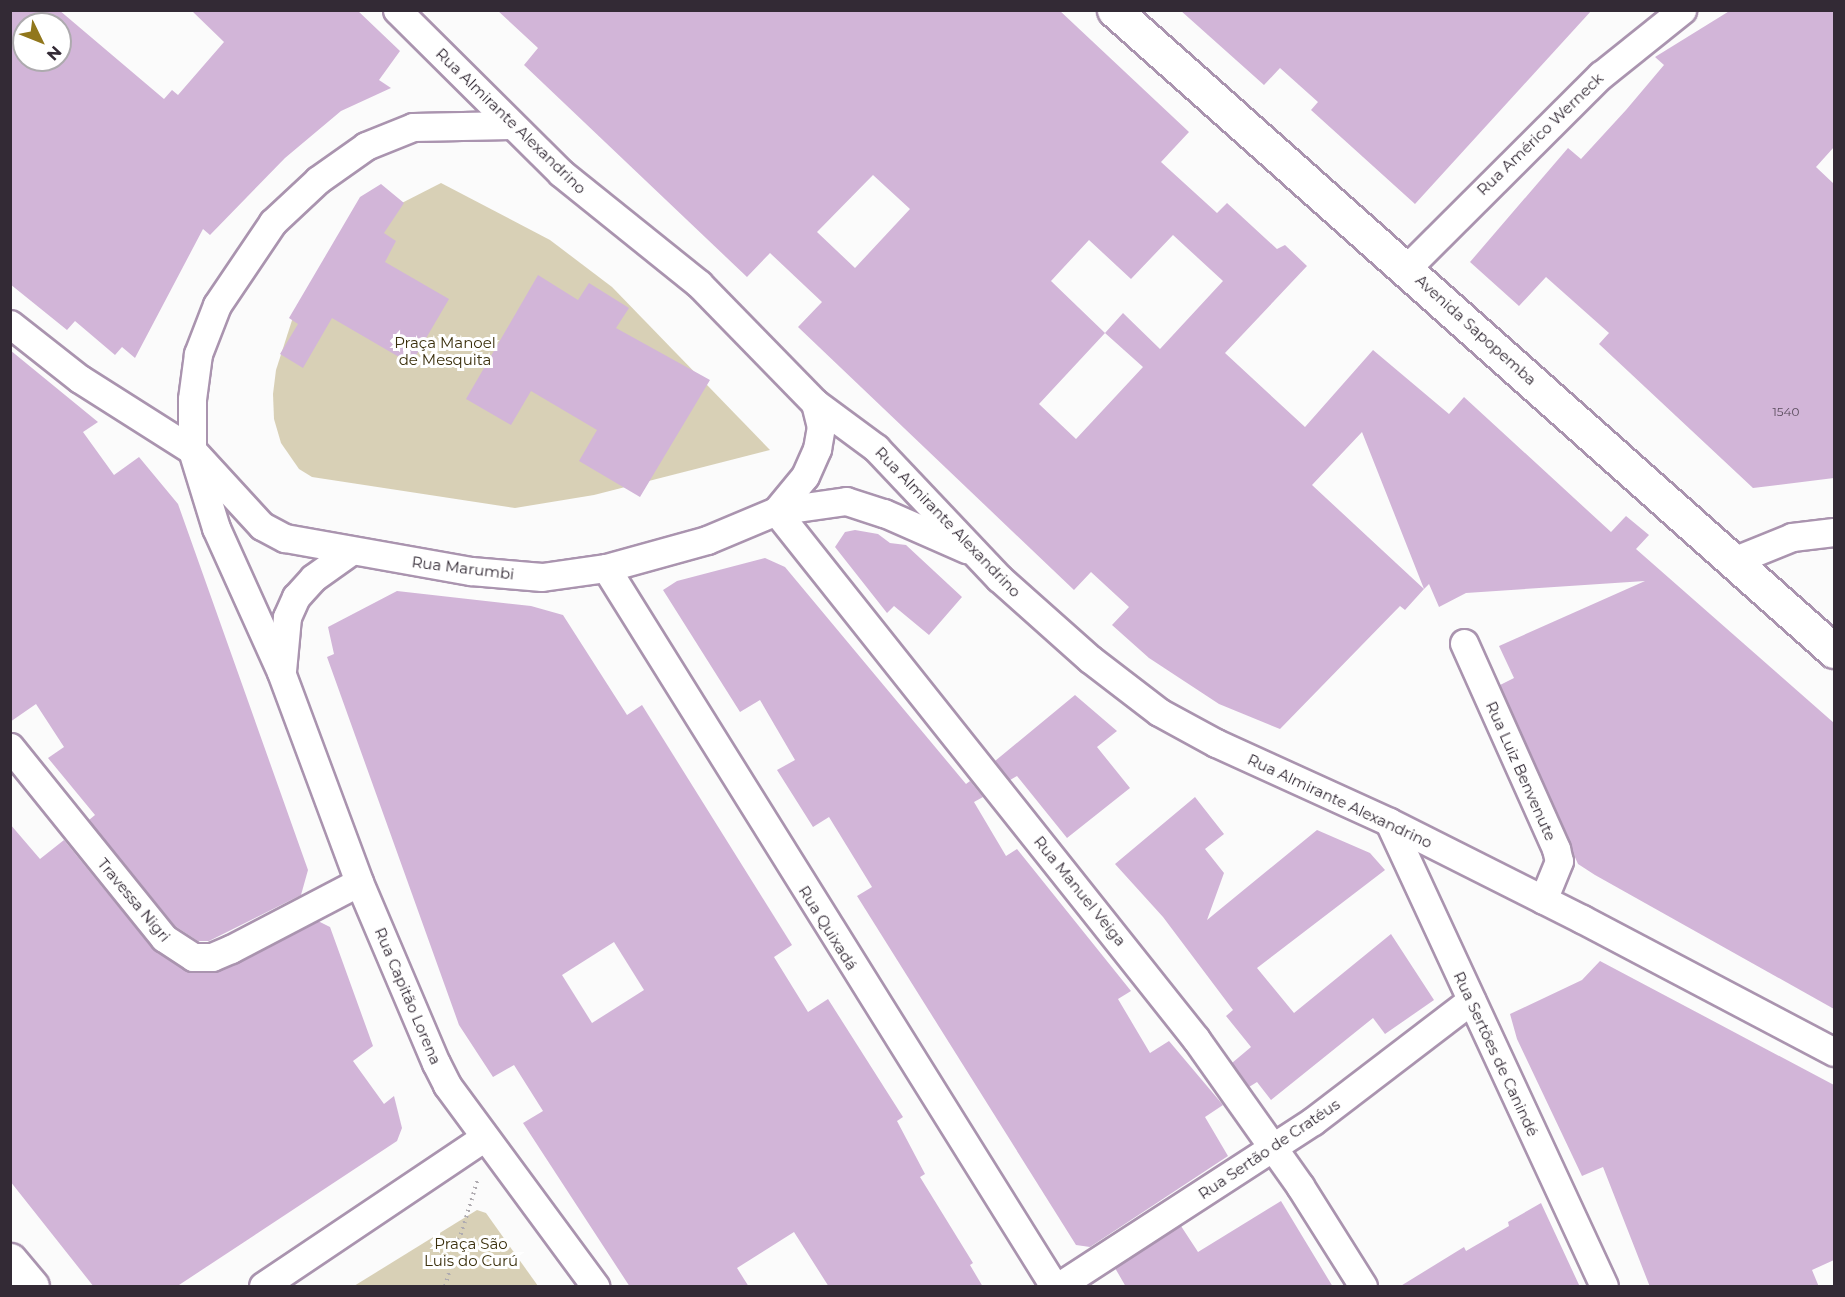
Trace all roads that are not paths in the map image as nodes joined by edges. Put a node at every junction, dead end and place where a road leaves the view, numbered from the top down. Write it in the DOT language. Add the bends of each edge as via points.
graph roads {
  1 [pos="397,10"];
  2 [pos="1114,10"];
  3 [pos="1682,10"];
  4 [pos="511,125"];
  5 [pos="1407,268"];
  6 [pos="10,324"];
  7 [pos="814,403"];
  8 [pos="192,450"];
  9 [pos="776,511"];
  10 [pos="1834,532"];
  11 [pos="351,551"];
  12 [pos="973,552"];
  13 [pos="1733,561"];
  14 [pos="606,568"];
  15 [pos="1464,644"];
  16 [pos="1834,651"];
  17 [pos="282,672"];
  18 [pos="10,747"];
  19 [pos="1389,822"];
  20 [pos="359,882"];
  21 [pos="1543,900"];
  22 [pos="1471,1000"];
  23 [pos="1834,1052"];
  24 [pos="485,1137"];
  25 [pos="1273,1148"];
  26 [pos="10,1260"];
  27 [pos="32,1287"];
  28 [pos="263,1287"];
  29 [pos="595,1287"];
  30 [pos="1054,1287"];
  31 [pos="1059,1287"];
  32 [pos="1363,1287"];
  33 [pos="1604,1287"];
  1 -- 4 [label="street, Rua Almirante Alexandrino"];
  2 -- 5 [label="main road, Avenida Sapopemba"];
  3 -- 5 [label="street, Rua Américo Werneck" via="1601,75"];
  4 -- 7 [label="street, Rua Almirante Alexandrino" via="561,172 699,284"];
  4 -- 8 [label="street" via="413,127 366,146 318,180 273,222 240,265 217,305 198,354 192,399"];
  5 -- 13 [label="main road, Avenida Sapopemba"];
  6 -- 8 [label="street, Rua Marumbi" via="80,379"];
  7 -- 9 [label="street" via="821,427 817,449 805,476"];
  7 -- 12 [label="street, Rua Almirante Alexandrino" via="876,448"];
  8 -- 11 [label="street, Rua Marumbi" via="262,525 285,538"];
  8 -- 17 [label="street, Rua Capitão Lorena" via="216,528"];
  9 -- 12 [label="street, Rua Marumbi" via="846,501 885,513"];
  9 -- 14 [label="street, Rua Marumbi" via="707,540"];
  9 -- 25 [label="street, Rua Manuel Veiga" via="1150,979"];
  10 -- 13 [label="street" via="1792,537"];
  11 -- 14 [label="street, Rua Marumbi" via="471,571 542,577"];
  11 -- 17 [label="street, Rua Capitão Lorena" via="313,578 296,597 287,617"];
  12 -- 19 [label="street, Rua Almirante Alexandrino" via="1090,659 1159,711 1216,743"];
  13 -- 16 [label="main road, Avenida Sapopemba"];
  14 -- 30 [label="street, Rua Quixadá"];
  15 -- 21 [label="street, Rua Luiz Benvenute" via="1556,849 1559,861"];
  17 -- 20 [label="street, Rua Capitão Lorena"];
  18 -- 20 [label="street, Travessa Nigri" via="164,938 193,957 212,957 231,950"];
  19 -- 21 [label="street, Rua Almirante Alexandrino"];
  19 -- 22 [label="street, Rua Sertões de Canindé"];
  20 -- 24 [label="street, Rua Capitão Lorena" via="436,1063"];
  21 -- 23 [label="street, Rua Almirante Alexandrino"];
  22 -- 25 [label="street, Rua Sertão de Cratéus"];
  22 -- 33 [label="street, Rua Sertões de Canindé"];
  24 -- 28 [label="street"];
  24 -- 29 [label="street, Rua Capitão Lorena"];
  25 -- 31 [label="street, Rua Sertão de Cratéus"];
  25 -- 32 [label="street, Rua Manuel Veiga"];
  26 -- 27 [label="main road"];
}
